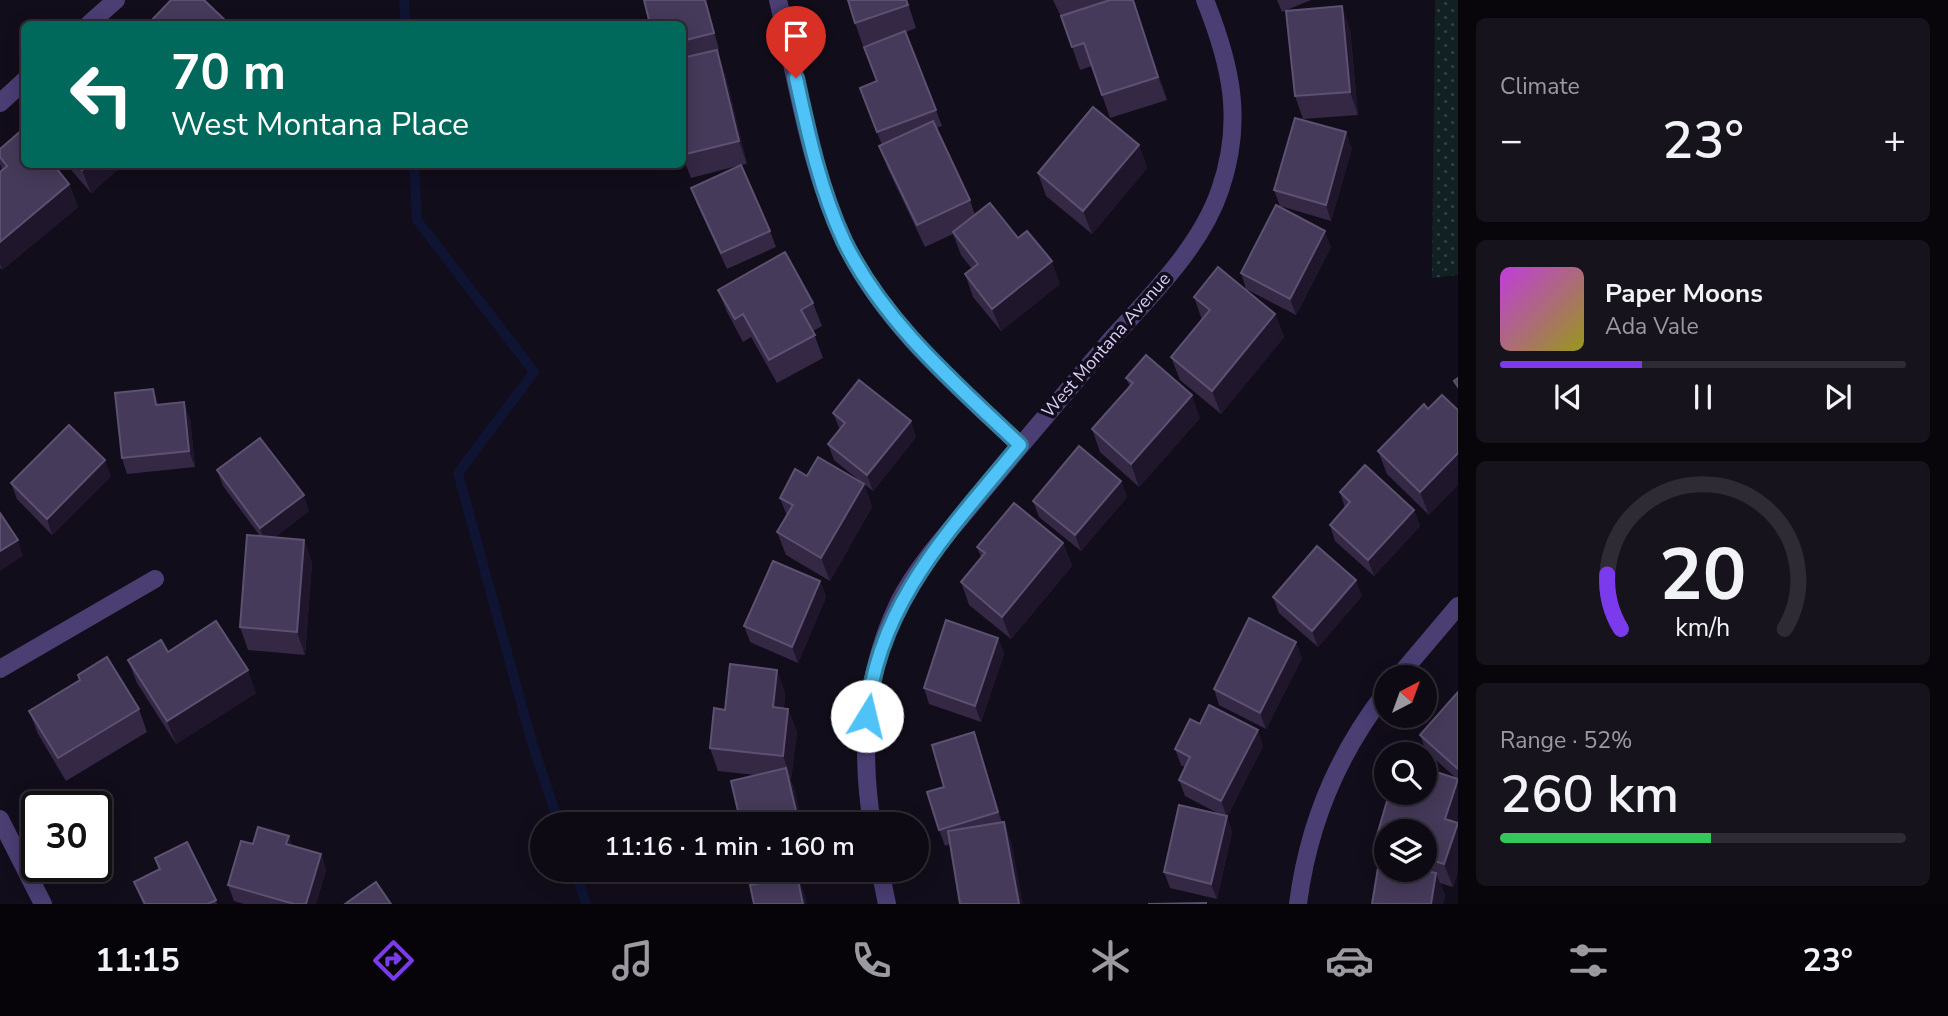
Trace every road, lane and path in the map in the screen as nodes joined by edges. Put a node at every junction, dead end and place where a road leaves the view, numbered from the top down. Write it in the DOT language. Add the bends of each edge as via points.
graph roads {
  1 [pos="116,0"];
  2 [pos="778,0"];
  3 [pos="1205,0"];
  4 [pos="92,21"];
  5 [pos="21,84"];
  6 [pos="0,103"];
  7 [pos="1020,445"];
  8 [pos="155,579"];
  9 [pos="1458,606"];
  10 [pos="1408,665"];
  11 [pos="0,669"];
  12 [pos="1374,709"];
  13 [pos="871,812"];
  14 [pos="0,819"];
  15 [pos="882,882"];
  16 [pos="43,904"];
  17 [pos="887,904"];
  18 [pos="1298,904"];
  1 -- 4 [label="street"];
  2 -- 7 [label="street" via="808,132 845,241 890,313 926,355"];
  3 -- 7 [label="street, West Montana Avenue" via="1232,81 1233,114 1220,190 1203,225 1157,288"];
  5 -- 6 [label="street"];
  7 -- 13 [label="street, West Montana Avenue" via="920,570 885,635 868,701"];
  8 -- 11 [label="street"];
  9 -- 10 [label="street"];
  12 -- 18 [label="street" via="1354,737 1321,806 1307,850"];
  14 -- 16 [label="street"];
  15 -- 17 [label="street"];
}
